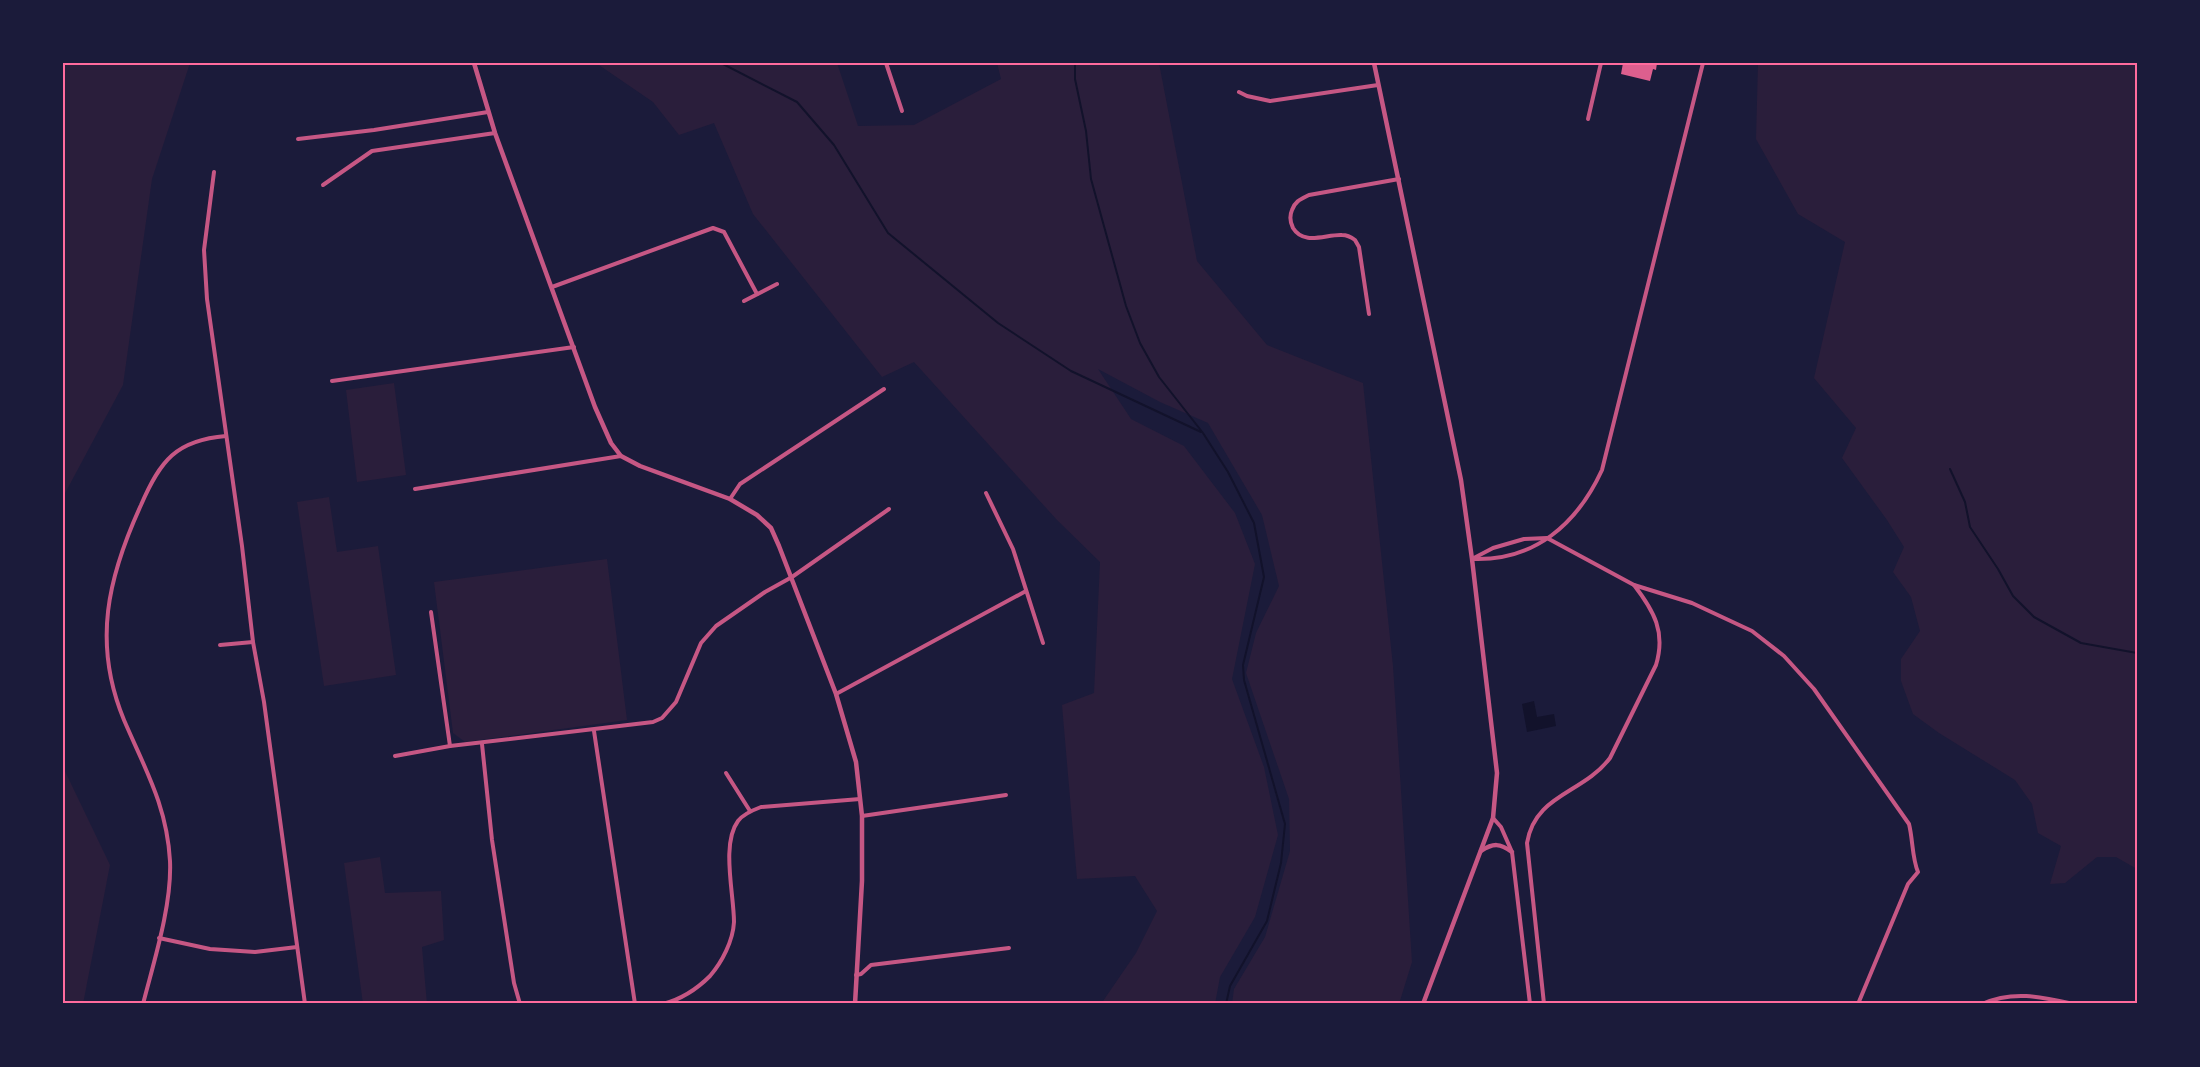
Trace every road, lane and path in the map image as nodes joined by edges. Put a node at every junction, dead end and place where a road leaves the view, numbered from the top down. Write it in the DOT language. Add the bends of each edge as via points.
graph roads {
  1 [pos="474,63"];
  2 [pos="886,63"];
  3 [pos="1374,63"];
  4 [pos="1601,63"];
  5 [pos="1703,63"];
  6 [pos="1378,85"];
  7 [pos="1239,92"];
  8 [pos="902,111"];
  9 [pos="488,112"];
  10 [pos="1588,118"];
  11 [pos="495,133"];
  12 [pos="298,139"];
  13 [pos="214,172"];
  14 [pos="1400,178"];
  15 [pos="323,185"];
  16 [pos="777,284"];
  17 [pos="552,286"];
  18 [pos="757,294"];
  19 [pos="744,301"];
  20 [pos="1369,314"];
  21 [pos="574,347"];
  22 [pos="332,381"];
  23 [pos="884,388"];
  24 [pos="226,436"];
  25 [pos="621,456"];
  26 [pos="414,489"];
  27 [pos="986,493"];
  28 [pos="730,499"];
  29 [pos="889,509"];
  30 [pos="1547,538"];
  31 [pos="1472,559"];
  32 [pos="792,577"];
  33 [pos="1634,585"];
  34 [pos="1026,591"];
  35 [pos="431,612"];
  36 [pos="253,642"];
  37 [pos="1043,643"];
  38 [pos="220,645"];
  39 [pos="836,694"];
  40 [pos="594,730"];
  41 [pos="482,744"];
  42 [pos="450,746"];
  43 [pos="395,756"];
  44 [pos="726,773"];
  45 [pos="1006,795"];
  46 [pos="860,799"];
  47 [pos="750,811"];
  48 [pos="862,816"];
  49 [pos="1493,818"];
  50 [pos="1481,851"];
  51 [pos="1512,852"];
  52 [pos="159,938"];
  53 [pos="297,947"];
  54 [pos="1009,948"];
  55 [pos="855,975"];
  56 [pos="143,1004"];
  57 [pos="305,1004"];
  58 [pos="520,1004"];
  59 [pos="635,1004"];
  60 [pos="663,1004"];
  61 [pos="855,1004"];
  62 [pos="1423,1004"];
  63 [pos="1530,1004"];
  64 [pos="1544,1004"];
  65 [pos="1857,1004"];
  66 [pos="1982,1004"];
  67 [pos="2074,1004"];
  1 -- 9 [label="street"];
  2 -- 8 [label="street"];
  3 -- 6 [label="street"];
  4 -- 10 [label="street"];
  5 -- 30 [label="street" via="1602,470 1580,509 1563,528"];
  6 -- 7 [label="street" via="1270,102"];
  6 -- 14 [label="street"];
  9 -- 11 [label="street"];
  9 -- 12 [label="street"];
  11 -- 15 [label="street" via="372,151"];
  11 -- 17 [label="street"];
  13 -- 24 [label="street" via="204,272"];
  14 -- 20 [label="street" via="1309,195 1292,208 1290,219 1302,237 1341,235 1355,240"];
  14 -- 31 [label="street" via="1461,480"];
  16 -- 18 [label="street"];
  17 -- 18 [label="street" via="713,228 724,232"];
  17 -- 21 [label="street"];
  18 -- 19 [label="street"];
  21 -- 22 [label="street"];
  21 -- 25 [label="street" via="602,423"];
  23 -- 28 [label="street" via="740,484"];
  24 -- 36 [label="street"];
  24 -- 52 [label="street" via="196,440 175,452 159,469 129,531 109,595 107,632 112,686 154,784 166,831 170,863"];
  25 -- 26 [label="street"];
  25 -- 28 [label="street"];
  27 -- 34 [label="street" via="1013,549"];
  28 -- 32 [label="street" via="757,514 771,528"];
  29 -- 32 [label="street"];
  30 -- 31 [label="street" via="1524,539"];
  30 -- 31 [label="street" via="1529,550 1493,559"];
  30 -- 33 [label="street"];
  31 -- 49 [label="street" via="1497,773"];
  32 -- 39 [label="street"];
  32 -- 40 [label="street" via="716,626 701,643 676,702 662,718"];
  33 -- 64 [label="street" via="1646,600 1661,637 1656,665 1604,766 1548,804 1530,827 1527,843"];
  33 -- 65 [label="street" via="1736,622 1784,656 1814,689 1909,824 1918,872 1908,884"];
  34 -- 37 [label="street"];
  34 -- 39 [label="street"];
  35 -- 42 [label="street"];
  36 -- 38 [label="street"];
  36 -- 53 [label="street"];
  39 -- 46 [label="street" via="852,743"];
  40 -- 41 [label="street"];
  40 -- 59 [label="street"];
  41 -- 42 [label="street"];
  41 -- 58 [label="street" via="492,840"];
  42 -- 43 [label="street"];
  44 -- 47 [label="street"];
  45 -- 48 [label="street"];
  46 -- 47 [label="street"];
  46 -- 48 [label="street"];
  47 -- 60 [label="street" via="738,821 731,836 734,924 728,946 717,967 698,988"];
  48 -- 55 [label="street"];
  49 -- 50 [label="street"];
  49 -- 51 [label="street"];
  50 -- 51 [label="street" via="1498,844"];
  50 -- 62 [label="street"];
  51 -- 63 [label="street"];
  52 -- 53 [label="street" via="210,949 255,952"];
  52 -- 56 [label="street"];
  53 -- 57 [label="street"];
  54 -- 55 [label="street" via="871,965"];
  55 -- 61 [label="street"];
  66 -- 67 [label="street" via="2025,995"];
}
